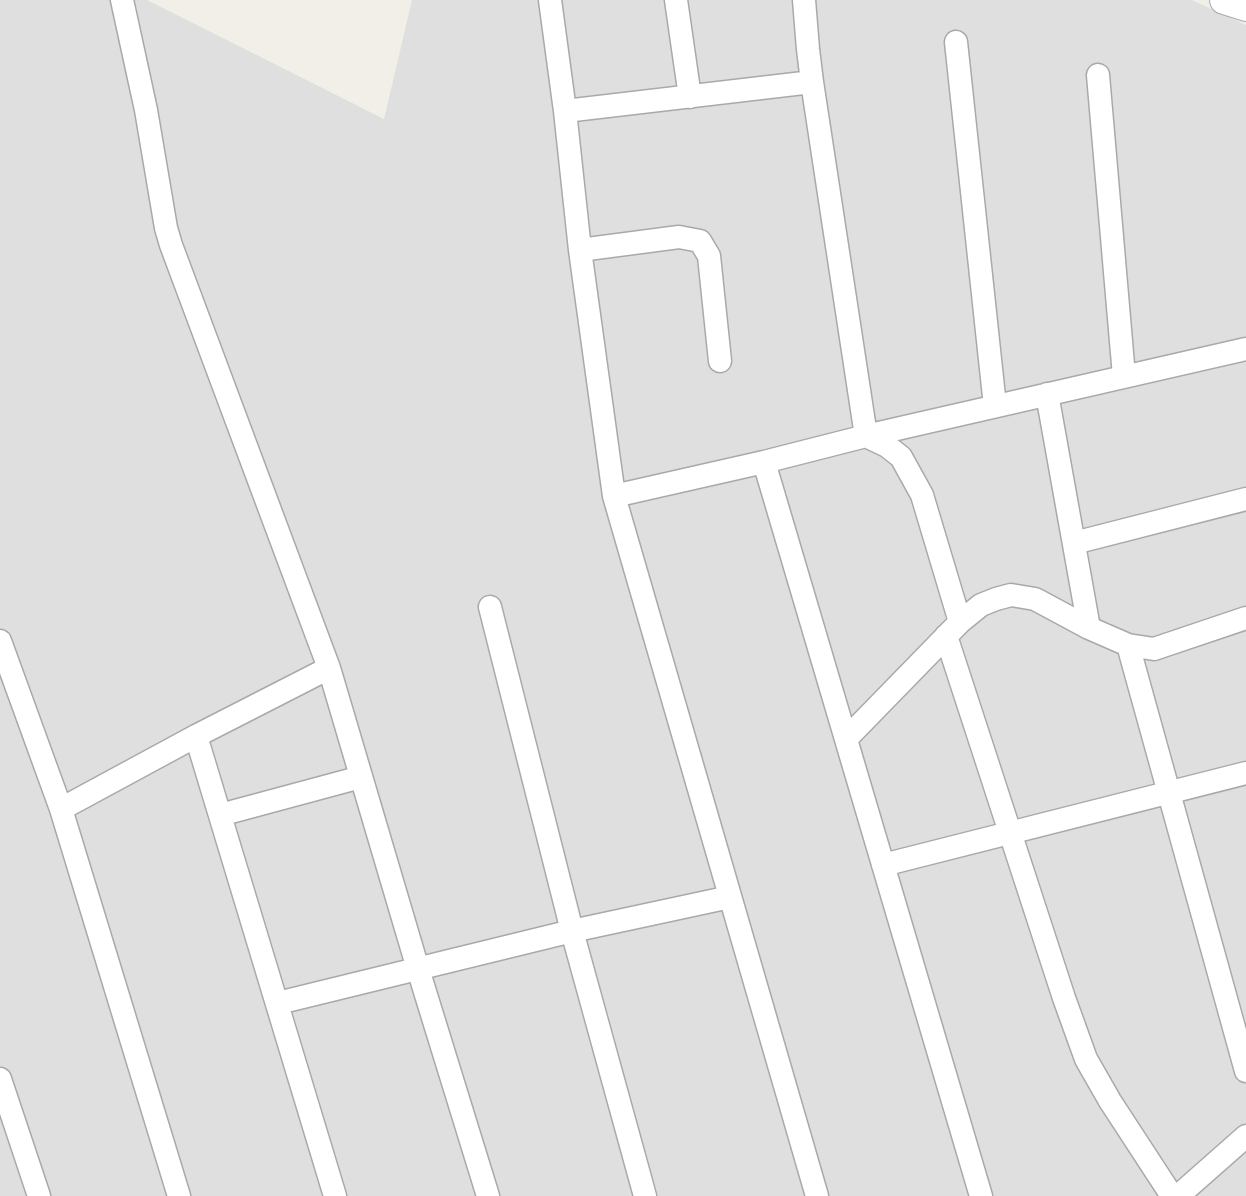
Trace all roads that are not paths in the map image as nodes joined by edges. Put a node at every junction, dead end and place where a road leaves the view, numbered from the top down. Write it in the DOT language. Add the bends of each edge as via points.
graph roads {
  1 [pos="122,0"];
  2 [pos="550,0"];
  3 [pos="676,0"];
  4 [pos="804,0"];
  5 [pos="1224,0"];
  6 [pos="1246,7"];
  7 [pos="956,42"];
  8 [pos="1098,75"];
  9 [pos="812,82"];
  10 [pos="690,97"];
  11 [pos="565,111"];
  12 [pos="580,250"];
  13 [pos="1245,352"];
  14 [pos="720,360"];
  15 [pos="1124,376"];
  16 [pos="1047,394"];
  17 [pos="995,406"];
  18 [pos="866,436"];
  19 [pos="764,462"];
  20 [pos="614,496"];
  21 [pos="1246,499"];
  22 [pos="1074,543"];
  23 [pos="490,607"];
  24 [pos="1246,618"];
  25 [pos="1089,628"];
  26 [pos="953,629"];
  27 [pos="0,641"];
  28 [pos="1128,645"];
  29 [pos="329,668"];
  30 [pos="196,736"];
  31 [pos="846,739"];
  32 [pos="1246,773"];
  33 [pos="361,777"];
  34 [pos="1169,792"];
  35 [pos="61,809"];
  36 [pos="220,815"];
  37 [pos="1010,833"];
  38 [pos="883,865"];
  39 [pos="730,897"];
  40 [pos="572,931"];
  41 [pos="418,969"];
  42 [pos="278,1003"];
  43 [pos="1246,1071"];
  44 [pos="0,1079"];
  45 [pos="1246,1136"];
  46 [pos="38,1196"];
  47 [pos="179,1196"];
  48 [pos="335,1196"];
  49 [pos="488,1196"];
  50 [pos="645,1196"];
  51 [pos="817,1196"];
  52 [pos="981,1196"];
  53 [pos="1172,1196"];
  54 [pos="1178,1196"];
  1 -- 29 [label="street" via="171,246"];
  2 -- 11 [label="street"];
  3 -- 10 [label="street"];
  4 -- 9 [label="street"];
  5 -- 6 [label="street"];
  7 -- 17 [label="street"];
  8 -- 15 [label="street"];
  9 -- 10 [label="street"];
  9 -- 18 [label="street"];
  10 -- 11 [label="street"];
  11 -- 12 [label="street"];
  12 -- 14 [label="street" via="679,238 700,241 709,256"];
  12 -- 20 [label="street"];
  13 -- 15 [label="street"];
  15 -- 16 [label="street"];
  16 -- 17 [label="street"];
  16 -- 22 [label="street"];
  17 -- 18 [label="street"];
  18 -- 19 [label="street"];
  18 -- 26 [label="street" via="901,457 922,495"];
  19 -- 20 [label="street"];
  19 -- 31 [label="street"];
  20 -- 39 [label="street"];
  21 -- 22 [label="street"];
  22 -- 25 [label="street"];
  23 -- 40 [label="street"];
  24 -- 28 [label="street" via="1154,649"];
  25 -- 26 [label="street" via="1035,599 1011,595 981,605"];
  25 -- 28 [label="street"];
  26 -- 31 [label="street"];
  26 -- 37 [label="street"];
  27 -- 35 [label="street"];
  28 -- 34 [label="street"];
  29 -- 30 [label="street"];
  29 -- 33 [label="street"];
  30 -- 35 [label="street"];
  30 -- 36 [label="street"];
  31 -- 38 [label="street"];
  32 -- 34 [label="street"];
  33 -- 36 [label="street"];
  33 -- 41 [label="street"];
  34 -- 37 [label="street"];
  34 -- 43 [label="street"];
  35 -- 47 [label="street"];
  36 -- 42 [label="street"];
  37 -- 38 [label="street"];
  37 -- 53 [label="street" via="1086,1059 1110,1102"];
  38 -- 52 [label="street"];
  39 -- 40 [label="street"];
  39 -- 51 [label="street"];
  40 -- 41 [label="street"];
  40 -- 50 [label="street"];
  41 -- 42 [label="street"];
  41 -- 49 [label="street"];
  42 -- 48 [label="street"];
  44 -- 46 [label="street"];
  45 -- 54 [label="street"];
}
